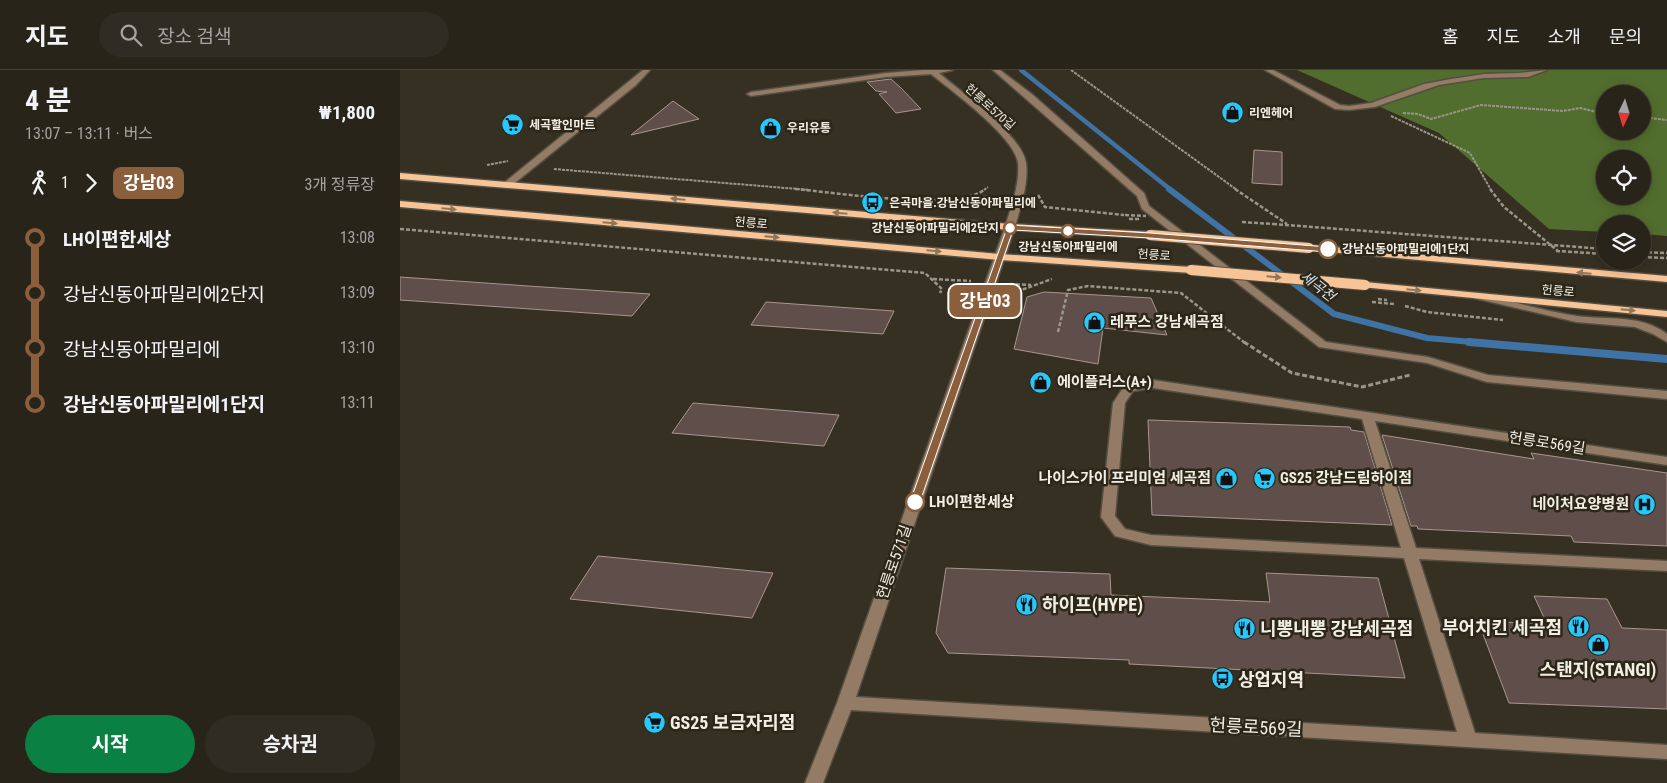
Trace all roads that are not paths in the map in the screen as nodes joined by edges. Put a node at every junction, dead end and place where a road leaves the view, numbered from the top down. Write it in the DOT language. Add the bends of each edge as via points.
graph roads {
  1 [pos="647,70"];
  2 [pos="950,70"];
  3 [pos="996,70"];
  4 [pos="1268,70"];
  5 [pos="1544,70"];
  6 [pos="932,71"];
  7 [pos="751,94"];
  8 [pos="400,176"];
  9 [pos="508,184"];
  10 [pos="400,204"];
  11 [pos="1010,228"];
  12 [pos="1000,257"];
  13 [pos="1667,279"];
  14 [pos="1478,296"];
  15 [pos="1667,314"];
  16 [pos="1667,339"];
  17 [pos="1667,395"];
  18 [pos="1368,416"];
  19 [pos="1667,461"];
  20 [pos="1411,553"];
  21 [pos="1667,566"];
  22 [pos="845,703"];
  23 [pos="1468,740"];
  24 [pos="1667,752"];
  25 [pos="814,783"];
  1 -- 9 [label="street"];
  2 -- 6 [label="street"];
  3 -- 17 [label="street" via="1141,195 1145,207 1323,345 1428,360 1488,378"];
  4 -- 5 [label="street" via="1346,109 1366,106 1427,86 1478,76 1509,76"];
  6 -- 7 [label="street"];
  6 -- 11 [label="street, 헌릉로570길" via="1008,136 1022,162 1020,188"];
  8 -- 9 [label="main road, 헌릉로"];
  11 -- 9 [label="main road, 헌릉로, one-way"];
  10 -- 12 [label="main road, 헌릉로, one-way"];
  11 -- 12 [label="street, 헌릉로571길"];
  13 -- 11 [label="main road, 헌릉로, one-way, bridge" via="1150,235"];
  12 -- 14 [label="main road, 헌릉로, one-way, bridge" via="1191,270"];
  12 -- 22 [label="street, 헌릉로571길"];
  14 -- 15 [label="main road, 헌릉로, one-way"];
  14 -- 16 [label="street" via="1577,319 1633,323 1650,327"];
  18 -- 19 [label="street, 헌릉로569길"];
  18 -- 20 [label="street"];
  18 -- 20 [label="street, 헌릉로569길" via="1153,384 1129,388 1119,403 1108,516 1120,532 1151,540"];
  20 -- 21 [label="street, 헌릉로569길"];
  20 -- 23 [label="street"];
  22 -- 23 [label="street, 헌릉로569길"];
  22 -- 25 [label="street, 헌릉로571길"];
  23 -- 24 [label="street, 헌릉로569길"];
}
